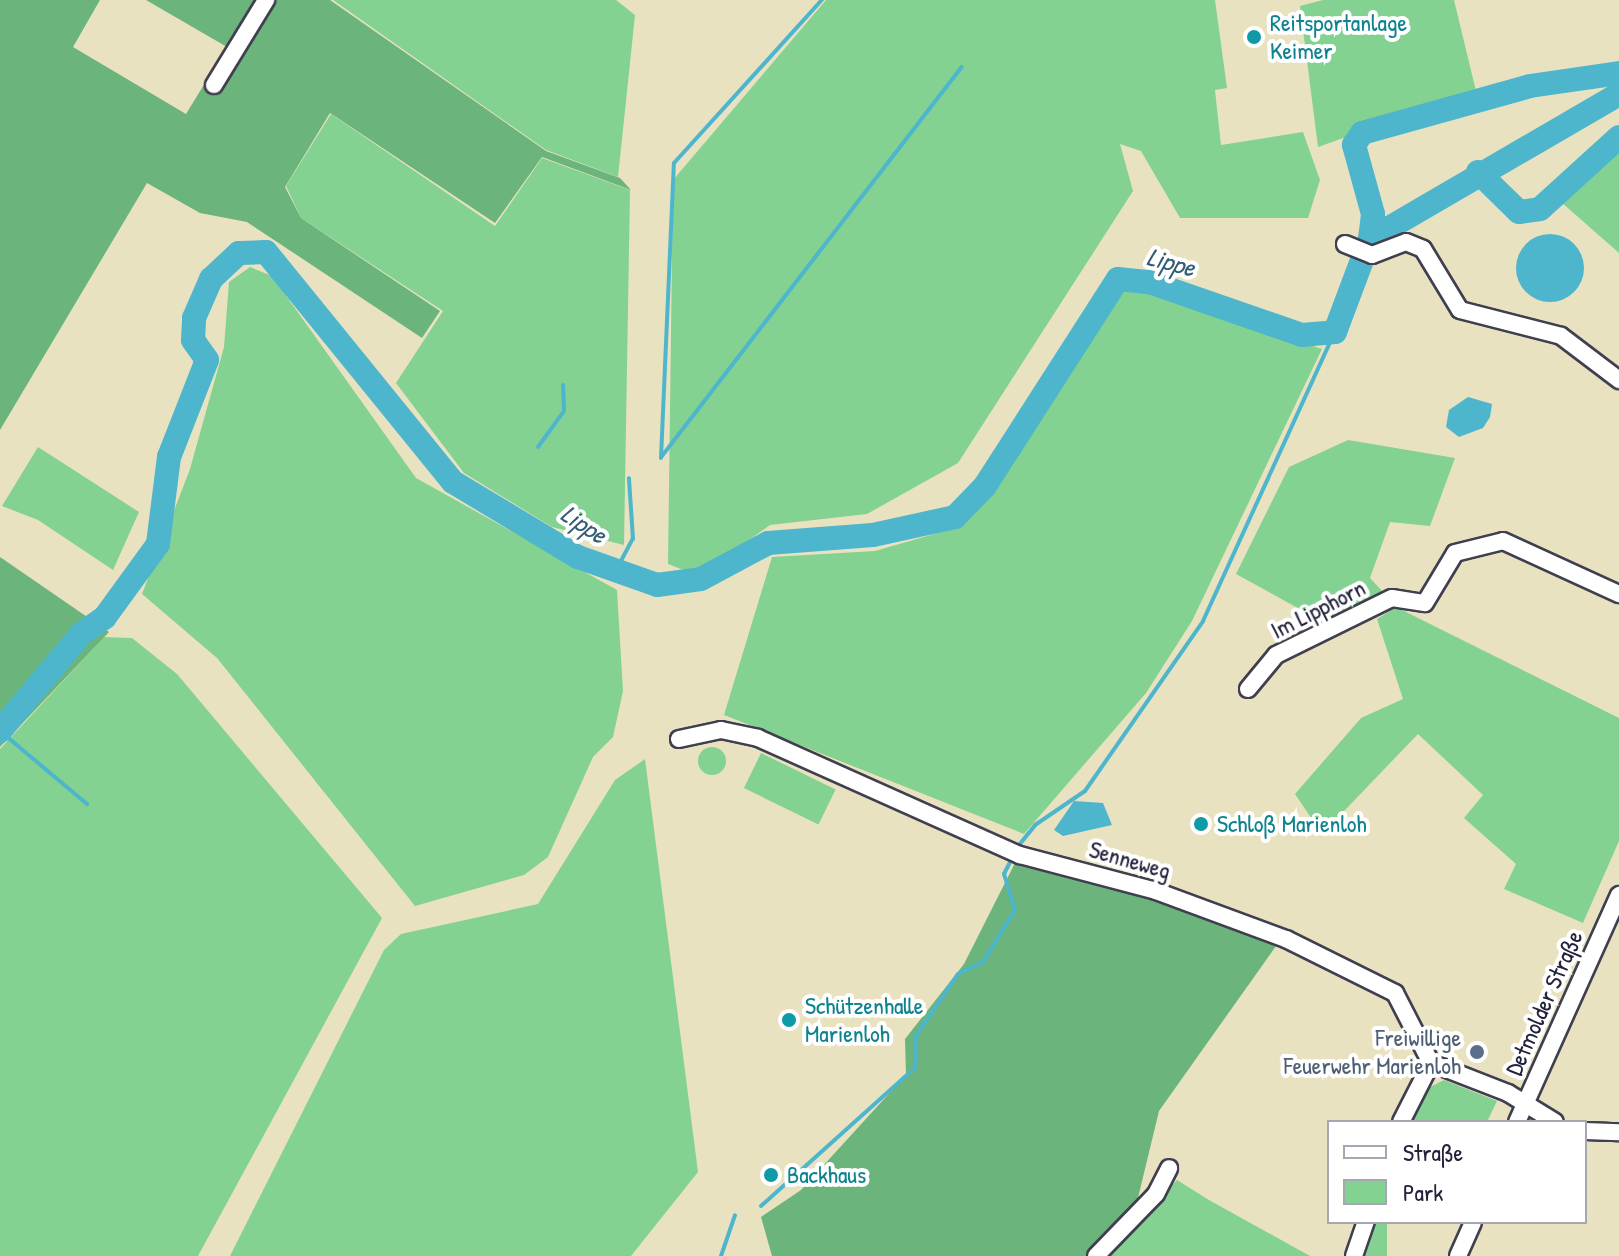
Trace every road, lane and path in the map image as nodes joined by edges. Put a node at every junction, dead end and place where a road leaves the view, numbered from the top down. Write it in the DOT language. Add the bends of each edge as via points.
graph roads {
  1 [pos="266,0"];
  2 [pos="214,85"];
  3 [pos="1348,246"];
  4 [pos="1619,380"];
  5 [pos="1619,594"];
  6 [pos="1248,689"];
  7 [pos="679,739"];
  8 [pos="1619,895"];
  9 [pos="1613,923"];
  10 [pos="1431,1063"];
  11 [pos="1524,1105"];
  12 [pos="1402,1120"];
  13 [pos="1518,1120"];
  14 [pos="1551,1120"];
  15 [pos="1587,1131"];
  16 [pos="1619,1132"];
  17 [pos="1169,1168"];
  18 [pos="1365,1224"];
  19 [pos="1472,1224"];
  20 [pos="1096,1256"];
  21 [pos="1354,1256"];
  22 [pos="1458,1256"];
  1 -- 2 [label="street"];
  3 -- 4 [label="street" via="1372,255 1406,242 1423,249 1460,310 1561,336"];
  5 -- 6 [label="street, Im Lipphorn" via="1503,541 1455,553 1425,603 1392,598 1276,655"];
  7 -- 10 [label="street, Senneweg" via="721,730 758,738 1014,852 1156,891 1341,965 1395,993"];
  8 -- 9 [label="street, Detmolder Straße"];
  9 -- 11 [label="street, Detmolder Straße"];
  10 -- 11 [label="street"];
  10 -- 12 [label="street"];
  11 -- 13 [label="street, Detmolder Straße"];
  11 -- 14 [label="street, Detmolder Straße"];
  15 -- 16 [label="street"];
  17 -- 20 [label="street" via="1156,1194"];
  18 -- 21 [label="street"];
  19 -- 22 [label="street"];
}
